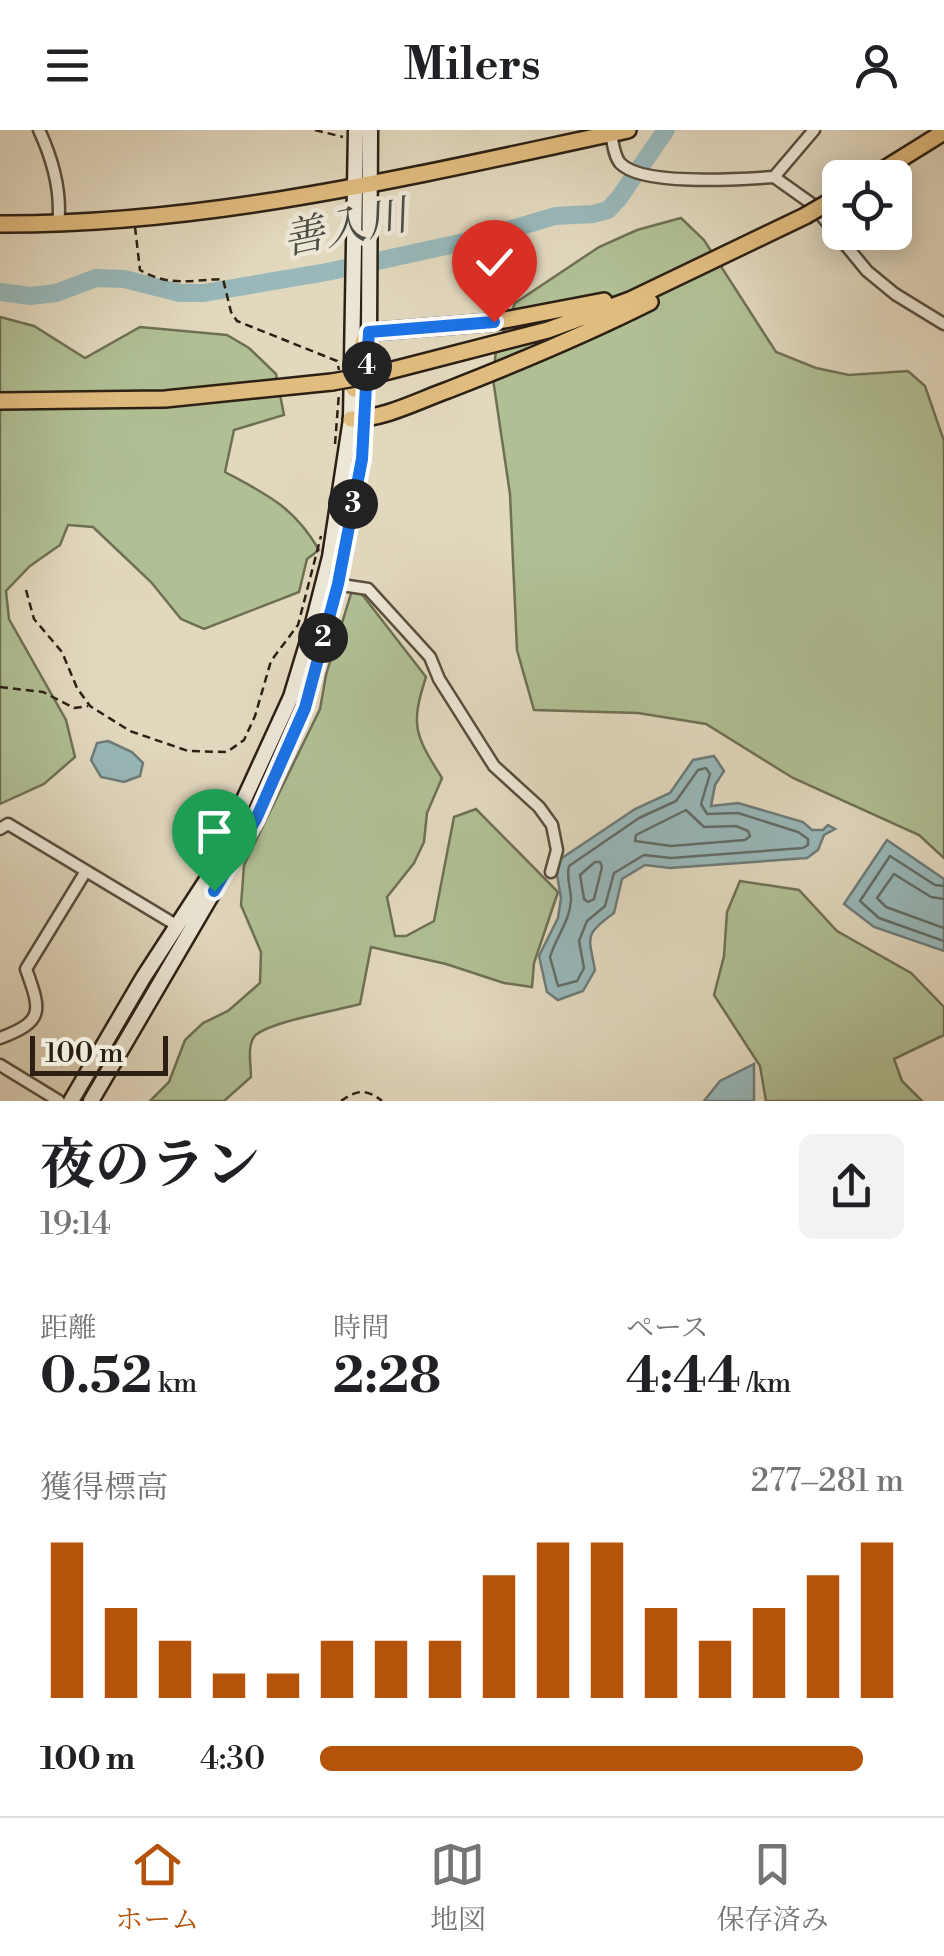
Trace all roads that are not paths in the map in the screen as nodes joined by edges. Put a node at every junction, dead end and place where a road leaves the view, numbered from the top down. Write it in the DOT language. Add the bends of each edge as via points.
graph roads {
  1 [pos="39,130"];
  2 [pos="370,130"];
  3 [pos="628,130"];
  4 [pos="814,130"];
  5 [pos="944,132"];
  6 [pos="610,134"];
  7 [pos="356,135"];
  8 [pos="899,160"];
  9 [pos="774,177"];
  10 [pos="362,185"];
  11 [pos="822,206"];
  12 [pos="0,224"];
  13 [pos="58,224"];
  14 [pos="762,239"];
  15 [pos="362,252"];
  16 [pos="666,285"];
  17 [pos="944,324"];
  18 [pos="369,332"];
  19 [pos="354,389"];
  20 [pos="0,401"];
  21 [pos="358,419"];
  22 [pos="331,583"];
  23 [pos="0,830"];
  24 [pos="86,870"];
  25 [pos="551,872"];
  26 [pos="176,925"];
  27 [pos="0,1038"];
  28 [pos="0,1066"];
  29 [pos="60,1101"];
  30 [pos="71,1101"];
  31 [pos="92,1101"];
  1 -- 13 [label="street" via="61,202"];
  2 -- 10 [label="street"];
  3 -- 6 [label="main road"];
  4 -- 9 [label="street"];
  5 -- 8 [label="main road"];
  6 -- 9 [label="street" via="618,162 630,170 708,182"];
  6 -- 10 [label="main road"];
  7 -- 10 [label="street"];
  9 -- 17 [label="street" via="812,204 866,271"];
  10 -- 13 [label="main road" via="248,208"];
  10 -- 15 [label="street"];
  11 -- 14 [label="main road, bridge"];
  12 -- 13 [label="main road"];
  14 -- 16 [label="main road"];
  14 -- 21 [label="main road" via="551,349"];
  15 -- 18 [label="street" via="370,274"];
  15 -- 19 [label="street" via="354,279"];
  16 -- 18 [label="main road" via="535,316"];
  16 -- 20 [label="main road, bridge" via="548,330 332,382 165,399"];
  18 -- 19 [label="main road"];
  18 -- 21 [label="street"];
  19 -- 21 [label="street"];
  21 -- 22 [label="street" via="362,459"];
  22 -- 25 [label="street" via="368,589 430,658 494,766 552,825"];
  22 -- 26 [label="street" via="291,697 208,878"];
  22 -- 31 [label="street" via="305,708 256,819"];
  23 -- 24 [label="street" via="8,824"];
  24 -- 26 [label="street"];
  24 -- 27 [label="street" via="26,969 37,1015"];
  26 -- 30 [label="street"];
  28 -- 29 [label="street"];
}
